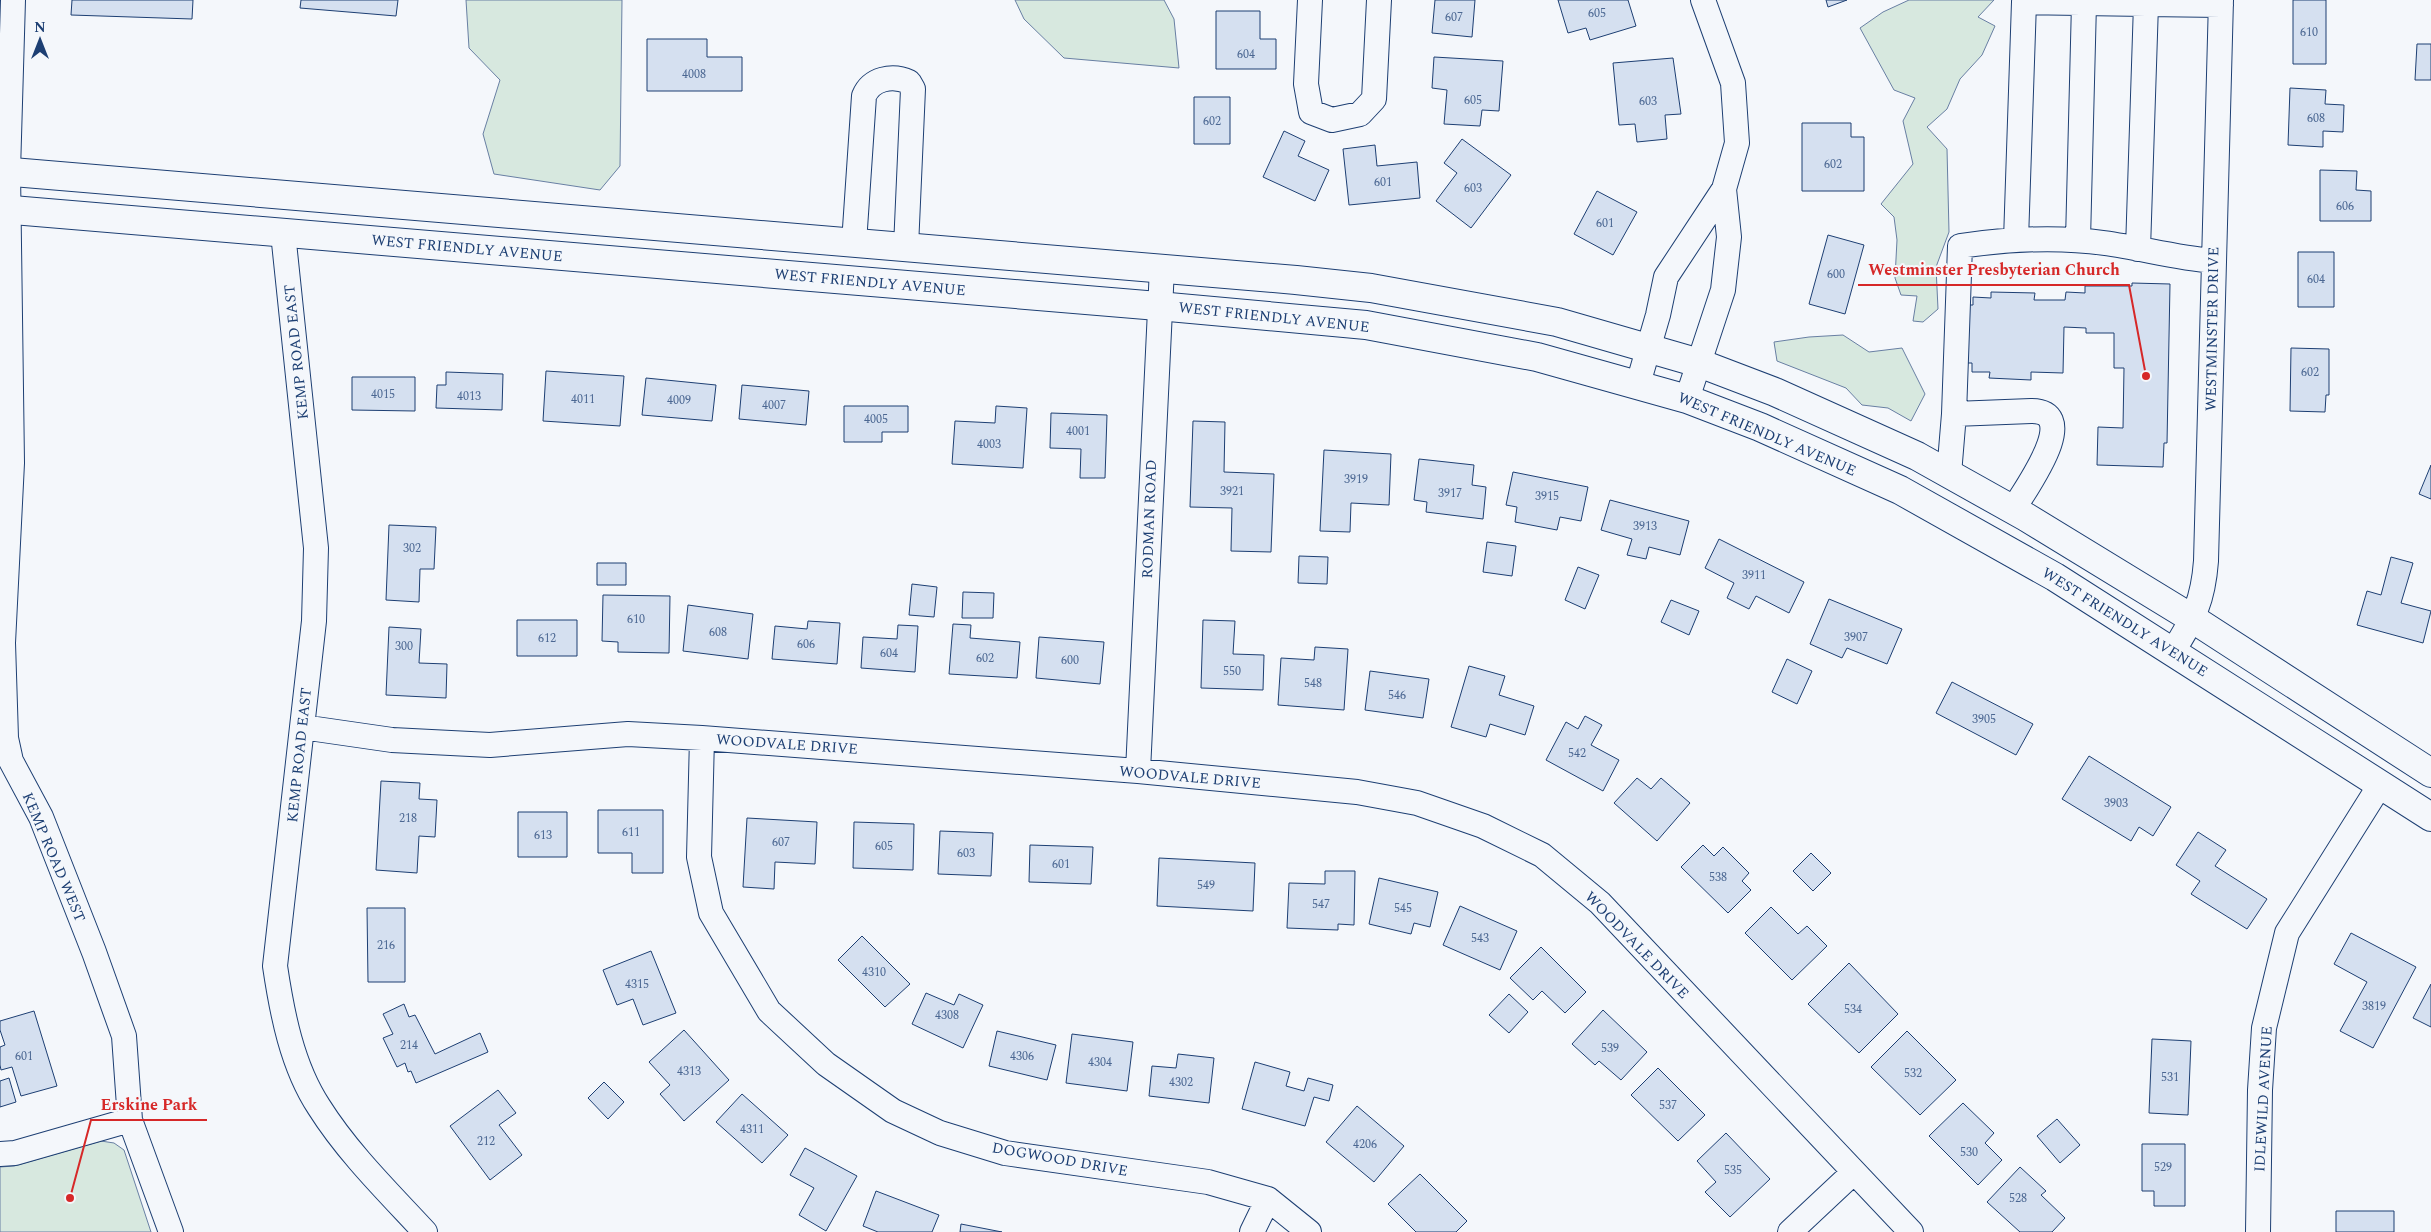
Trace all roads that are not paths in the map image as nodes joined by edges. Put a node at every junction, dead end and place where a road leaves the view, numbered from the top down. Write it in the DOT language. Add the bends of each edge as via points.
graph roads {
  1 [pos="13,0"];
  2 [pos="1310,0"];
  3 [pos="1379,0"];
  4 [pos="1703,0"];
  5 [pos="2221,3"];
  6 [pos="2084,4"];
  7 [pos="2146,4"];
  8 [pos="4,171"];
  9 [pos="1724,189"];
  10 [pos="5,210"];
  11 [pos="284,233"];
  12 [pos="2016,240"];
  13 [pos="2078,240"];
  14 [pos="854,242"];
  15 [pos="906,247"];
  16 [pos="2138,249"];
  17 [pos="2213,261"];
  18 [pos="1162,268"];
  19 [pos="1158,306"];
  20 [pos="1648,347"];
  21 [pos="1699,363"];
  22 [pos="1638,384"];
  23 [pos="1687,399"];
  24 [pos="1954,414"];
  25 [pos="1949,474"];
  26 [pos="2013,510"];
  27 [pos="2193,619"];
  28 [pos="2173,651"];
  29 [pos="302,727"];
  30 [pos="702,738"];
  31 [pos="1138,771"];
  32 [pos="2431,773"];
  33 [pos="2380,785"];
  34 [pos="2431,817"];
  35 [pos="130,1120"];
  36 [pos="0,1154"];
  37 [pos="1854,1172"];
  38 [pos="1268,1199"];
  39 [pos="171,1232"];
  40 [pos="425,1232"];
  41 [pos="1252,1232"];
  42 [pos="1309,1232"];
  43 [pos="1790,1232"];
  44 [pos="1911,1232"];
  45 [pos="2258,1232"];
  1 -- 8 [label="street, KEMP ROAD WEST"];
  2 -- 3 [label="street" via="1306,84 1311,112 1332,120 1360,114 1374,99"];
  4 -- 9 [label="street" via="1733,84 1737,143"];
  5 -- 7 [label="street"];
  5 -- 17 [label="street, WESTMINSTER DRIVE"];
  6 -- 7 [label="street"];
  6 -- 12 [label="street" via="2024,2"];
  6 -- 13 [label="street"];
  7 -- 16 [label="street"];
  8 -- 10 [label="street, KEMP ROAD WEST"];
  8 -- 14 [label="main road"];
  9 -- 20 [label="street" via="1666,276"];
  9 -- 21 [label="street" via="1729,237 1723,290"];
  10 -- 11 [label="main road, WEST FRIENDLY AVENUE"];
  10 -- 35 [label="street, KEMP ROAD WEST" via="12,463 3,643 6,738 11,761 41,817 124,1036"];
  11 -- 19 [label="main road, WEST FRIENDLY AVENUE"];
  11 -- 29 [label="street, KEMP ROAD EAST" via="316,548 314,621"];
  12 -- 13 [label="street"];
  12 -- 24 [label="street" via="1960,246"];
  13 -- 16 [label="street"];
  14 -- 15 [label="main road"];
  14 -- 15 [label="street" via="864,96 874,83 894,78 909,82 913,89"];
  15 -- 18 [label="main road"];
  16 -- 17 [label="street"];
  17 -- 27 [label="street, WESTMINSTER DRIVE" via="2206,561 2204,589"];
  18 -- 19 [label="street, RODMAN ROAD"];
  18 -- 20 [label="main road" via="1371,288 1557,322"];
  19 -- 22 [label="main road, WEST FRIENDLY AVENUE" via="1366,325 1537,356"];
  19 -- 31 [label="street, RODMAN ROAD"];
  20 -- 21 [label="main road"];
  20 -- 22 [label="street"];
  21 -- 23 [label="street"];
  21 -- 25 [label="main road" via="1775,392 1917,456"];
  22 -- 23 [label="main road, WEST FRIENDLY AVENUE"];
  23 -- 28 [label="main road, WEST FRIENDLY AVENUE" via="1760,427 1900,490 2055,577"];
  24 -- 25 [label="street"];
  24 -- 26 [label="street" via="2038,411 2051,421 2054,431 2050,446"];
  25 -- 26 [label="main road"];
  26 -- 27 [label="main road"];
  27 -- 28 [label="street, WESTMINSTER DRIVE"];
  27 -- 32 [label="main road"];
  28 -- 33 [label="main road, WEST FRIENDLY AVENUE"];
  29 -- 30 [label="street, WOODVALE DRIVE" via="392,740 490,745 628,734"];
  29 -- 40 [label="street, KEMP ROAD EAST" via="275,966 281,1002 295,1057 318,1106 359,1161"];
  30 -- 31 [label="street, WOODVALE DRIVE"];
  30 -- 38 [label="street, DOGWOOD DRIVE" via="698,857 711,913 769,1011 826,1064 893,1111 940,1133 1005,1153 1208,1182"];
  31 -- 37 [label="street, WOODVALE DRIVE" via="1357,792 1417,804 1483,826 1542,855 1600,903"];
  33 -- 34 [label="main road, WEST FRIENDLY AVENUE"];
  33 -- 45 [label="street, IDLEWILD AVENUE" via="2287,933 2264,1028"];
  35 -- 36 [label="street" via="15,1153"];
  35 -- 39 [label="street, KEMP ROAD WEST"];
  37 -- 43 [label="street"];
  37 -- 44 [label="street, WOODVALE DRIVE"];
  38 -- 41 [label="street"];
  38 -- 42 [label="street, DOGWOOD DRIVE"];
}
